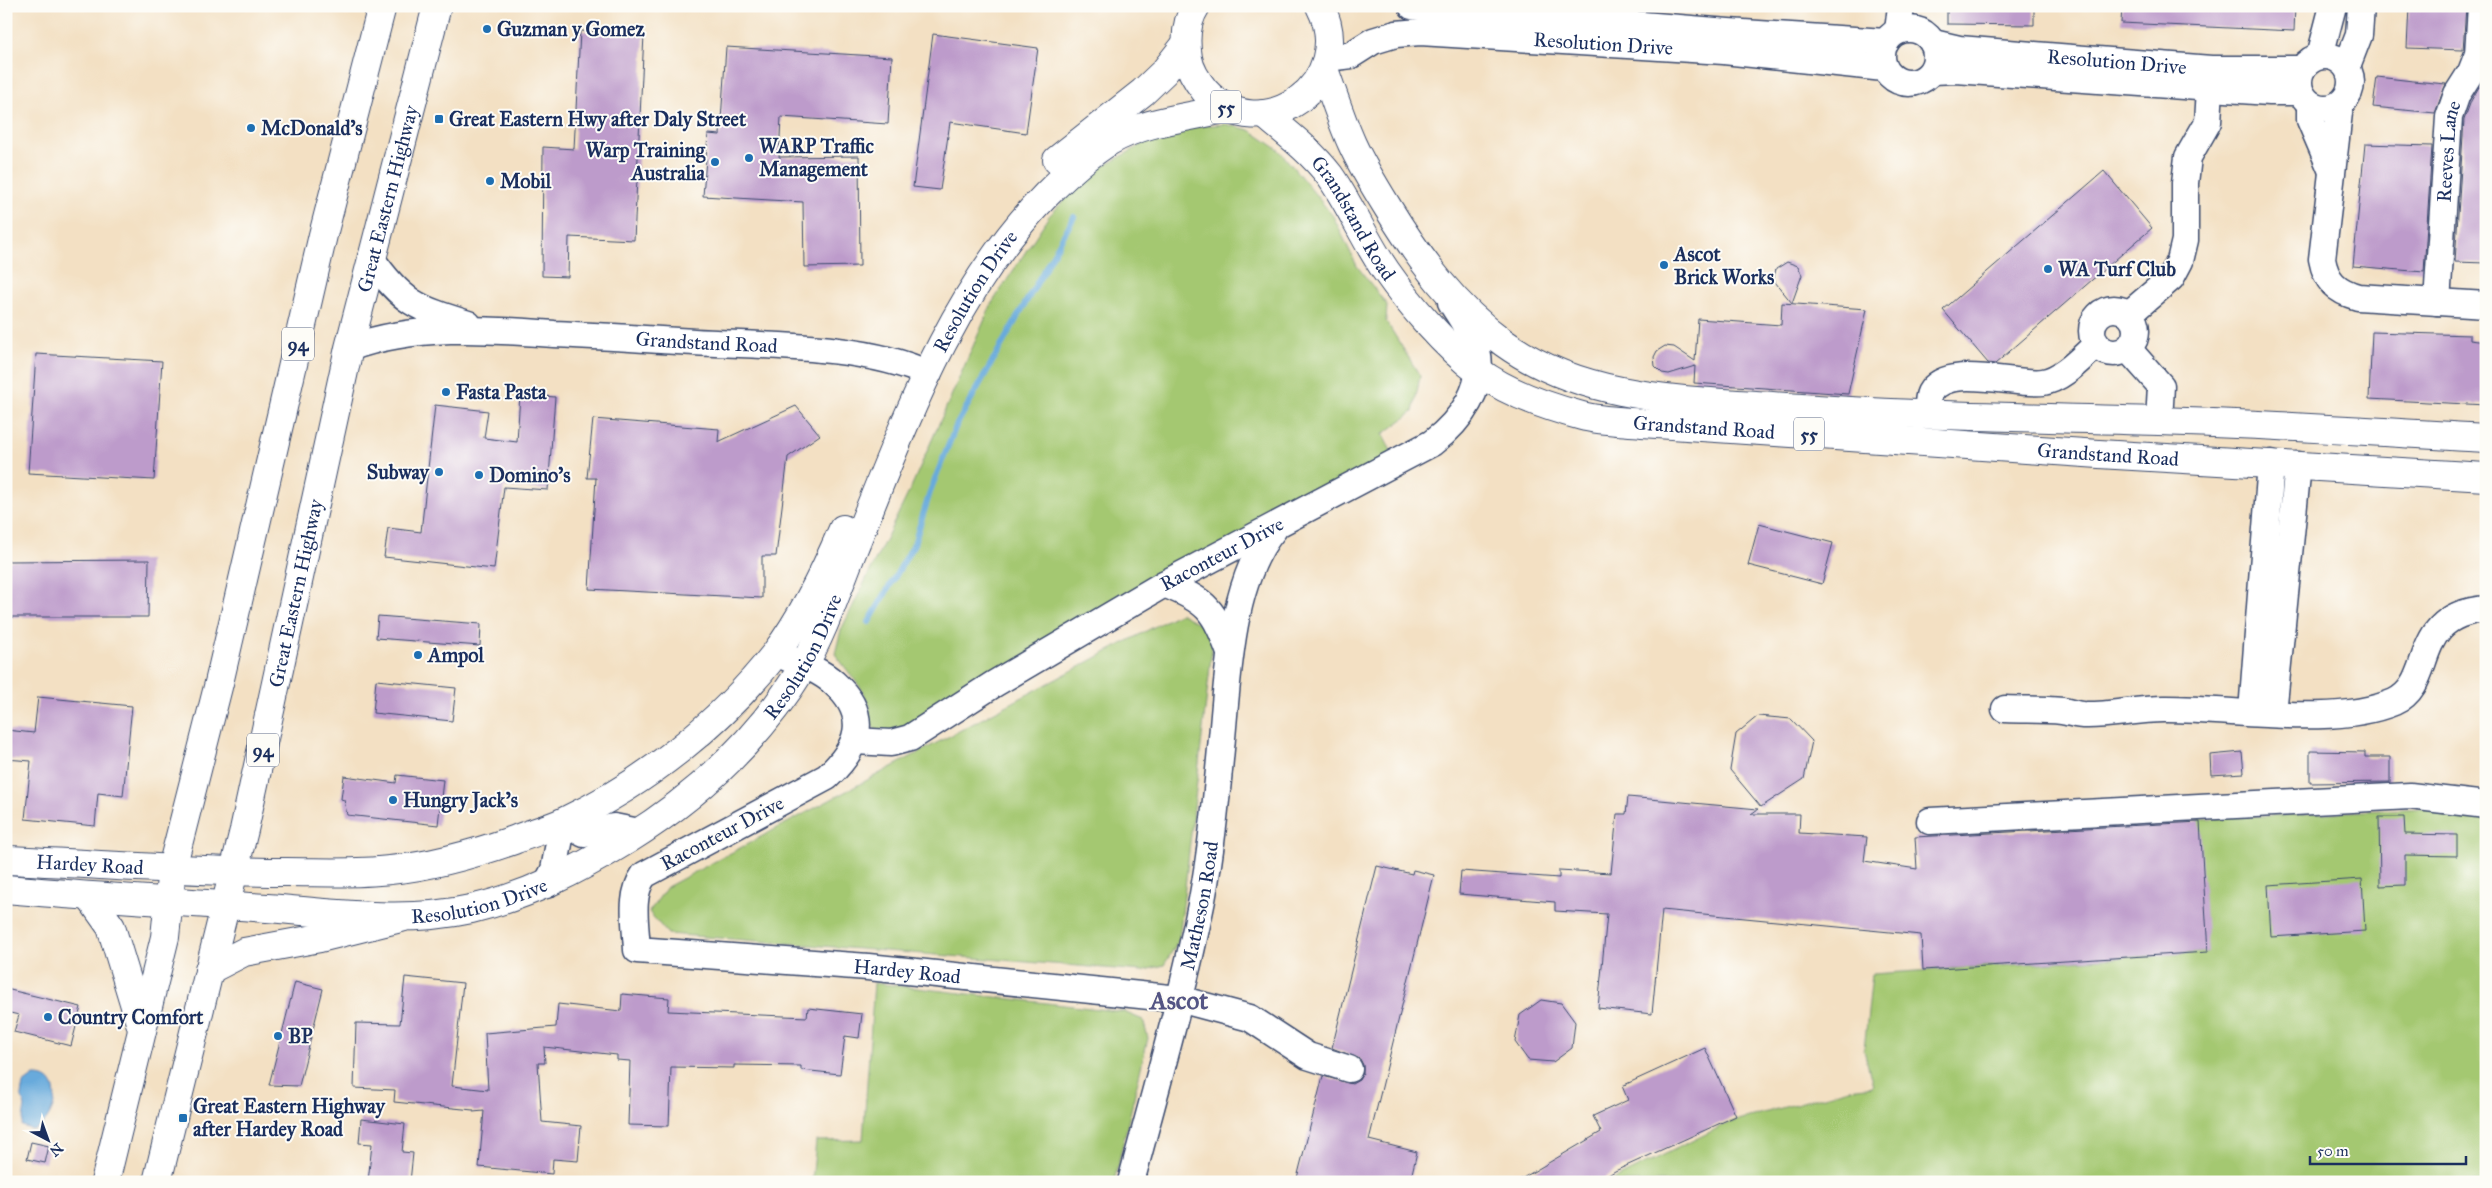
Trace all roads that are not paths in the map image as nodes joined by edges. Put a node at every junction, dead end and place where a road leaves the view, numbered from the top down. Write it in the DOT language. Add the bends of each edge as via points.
graph roads {
  1 [pos="437,6"];
  2 [pos="1196,6"];
  3 [pos="1320,6"];
  4 [pos="1412,6"];
  5 [pos="2333,6"];
  6 [pos="2361,6"];
  7 [pos="2481,6"];
  8 [pos="381,7"];
  9 [pos="1909,27"];
  10 [pos="1186,44"];
  11 [pos="1326,63"];
  12 [pos="2347,66"];
  13 [pos="1884,68"];
  14 [pos="1933,71"];
  15 [pos="2211,78"];
  16 [pos="2308,80"];
  17 [pos="2340,104"];
  18 [pos="1228,108"];
  19 [pos="1264,114"];
  20 [pos="2331,170"];
  21 [pos="371,258"];
  22 [pos="1443,288"];
  23 [pos="2437,302"];
  24 [pos="2486,305"];
  25 [pos="2128,314"];
  26 [pos="483,329"];
  27 [pos="2096,345"];
  28 [pos="349,348"];
  29 [pos="2128,349"];
  30 [pos="921,370"];
  31 [pos="1479,372"];
  32 [pos="1928,416"];
  33 [pos="2159,421"];
  34 [pos="2486,438"];
  35 [pos="2271,463"];
  36 [pos="2298,465"];
  37 [pos="2486,477"];
  38 [pos="1278,525"];
  39 [pos="1164,584"];
  40 [pos="2486,609"];
  41 [pos="776,653"];
  42 [pos="1230,653"];
  43 [pos="804,666"];
  44 [pos="2005,709"];
  45 [pos="2262,713"];
  46 [pos="855,741"];
  47 [pos="2486,804"];
  48 [pos="1930,821"];
  49 [pos="563,822"];
  50 [pos="639,832"];
  51 [pos="6,860"];
  52 [pos="172,868"];
  53 [pos="234,871"];
  54 [pos="546,885"];
  55 [pos="6,889"];
  56 [pos="89,896"];
  57 [pos="170,902"];
  58 [pos="225,906"];
  59 [pos="401,918"];
  60 [pos="637,950"];
  61 [pos="209,970"];
  62 [pos="1179,999"];
  63 [pos="142,1029"];
  64 [pos="1350,1069"];
  65 [pos="105,1182"];
  66 [pos="157,1182"];
  67 [pos="1132,1182"];
  1 -- 21 [label="main road, Great Eastern Highway / 94"];
  2 -- 10 [label="main road, 55" via="1188,26"];
  3 -- 11 [label="main road, 55" via="1330,41"];
  4 -- 9 [label="street, Resolution Drive" via="1738,33"];
  5 -- 16 [label="street"];
  6 -- 12 [label="street" via="2359,35"];
  7 -- 23 [label="street, Reeves Lane" via="2478,54 2449,117"];
  8 -- 52 [label="main road, 94" via="323,235 219,684"];
  9 -- 13 [label="street" via="1882,59"];
  9 -- 14 [label="street" via="1937,58"];
  9 -- 15 [label="street, Resolution Drive" via="1959,49"];
  10 -- 18 [label="main road, 55" via="1189,65 1198,83 1212,98"];
  10 -- 30 [label="main road, Resolution Drive" via="1143,92 1065,152 994,227 951,291"];
  11 -- 13 [label="street, Resolution Drive" via="1351,55 1373,41 1420,32 1724,51"];
  11 -- 19 [label="main road, 55" via="1314,86 1300,100"];
  11 -- 22 [label="main road, Grandstand Road / 55" via="1352,144 1372,183 1418,257"];
  12 -- 16 [label="street" via="2335,57"];
  12 -- 17 [label="street" via="2352,87"];
  13 -- 14 [label="street" via="1895,80 1911,84 1927,78"];
  14 -- 15 [label="street, Resolution Drive"];
  15 -- 16 [label="street, Resolution Drive"];
  15 -- 25 [label="street" via="2208,122 2188,157 2185,240 2180,261 2171,278"];
  16 -- 17 [label="street" via="2325,108"];
  16 -- 20 [label="street" via="2310,120"];
  17 -- 20 [label="street"];
  18 -- 19 [label="main road, 55"];
  18 -- 30 [label="main road, Resolution Drive" via="1162,120 1110,141 1058,183 1033,208 979,278"];
  19 -- 31 [label="main road, Grandstand Road / 55" via="1300,144 1329,175 1386,270 1420,314"];
  20 -- 23 [label="street" via="2322,259 2330,283 2343,293 2358,297"];
  21 -- 26 [label="street, Grandstand Road" via="394,288 413,304"];
  21 -- 28 [label="main road, Great Eastern Highway / 94"];
  22 -- 31 [label="street, Raconteur Drive" via="1477,350"];
  22 -- 32 [label="main road, Grandstand Road / 55" via="1506,345 1581,381 1621,392 1661,398"];
  23 -- 24 [label="street"];
  25 -- 27 [label="street" via="2117,308 2097,316 2091,330"];
  25 -- 29 [label="street" via="2134,320 2136,331"];
  26 -- 28 [label="street, Grandstand Road" via="406,333 377,338"];
  26 -- 30 [label="street, Grandstand Road" via="842,351"];
  27 -- 29 [label="street" via="2113,354"];
  27 -- 32 [label="street" via="2060,376 2043,382 1956,377 1938,382 1929,394"];
  28 -- 53 [label="main road, Great Eastern Highway / 94" via="275,698"];
  29 -- 33 [label="street" via="2161,386"];
  30 -- 41 [label="main road, Resolution Drive" via="833,552"];
  30 -- 43 [label="main road, Resolution Drive" via="823,627"];
  31 -- 35 [label="main road, Grandstand Road / 55" via="1524,396 1584,416 1672,425"];
  31 -- 38 [label="street, Raconteur Drive" via="1468,406 1449,430 1432,443"];
  32 -- 33 [label="main road, Grandstand Road / 55"];
  33 -- 34 [label="main road, Grandstand Road / 55"];
  35 -- 36 [label="main road, Grandstand Road / 55"];
  35 -- 45 [label="street"];
  36 -- 37 [label="main road, Grandstand Road / 55"];
  36 -- 45 [label="street"];
  38 -- 39 [label="street, Raconteur Drive"];
  38 -- 42 [label="street, Matheson Road" via="1261,544 1250,565"];
  39 -- 42 [label="street, Matheson Road" via="1208,606"];
  39 -- 46 [label="street, Raconteur Drive" via="994,684 910,738 891,743"];
  40 -- 45 [label="street" via="2452,617 2437,630 2412,686 2396,701 2371,710 2312,715"];
  41 -- 43 [label="street, Raconteur Drive"];
  41 -- 49 [label="main road, Resolution Drive" via="744,688 667,759 632,784"];
  42 -- 62 [label="street, Matheson Road" via="1202,898"];
  43 -- 46 [label="street, Raconteur Drive" via="833,682 844,694 856,715"];
  43 -- 50 [label="main road, Resolution Drive" via="772,711 723,766 679,804"];
  44 -- 45 [label="street" via="2061,711 2086,716 2163,709"];
  46 -- 60 [label="street, Raconteur Drive" via="844,761 827,777 644,876 635,896"];
  47 -- 48 [label="street" via="2410,796"];
  49 -- 50 [label="street" via="584,834 614,827"];
  49 -- 53 [label="main road, Resolution Drive" via="491,848 407,868 348,873"];
  49 -- 54 [label="street" via="554,870"];
  50 -- 54 [label="main road, Resolution Drive"];
  51 -- 52 [label="main road, Hardey Road"];
  52 -- 53 [label="main road, Resolution Drive"];
  52 -- 57 [label="main road, 94"];
  53 -- 58 [label="main road, Great Eastern Highway / 94"];
  54 -- 59 [label="main road, Resolution Drive" via="467,910"];
  55 -- 56 [label="main road, Hardey Road"];
  56 -- 57 [label="main road, Hardey Road"];
  56 -- 63 [label="main road" via="111,927"];
  57 -- 58 [label="main road, Resolution Drive"];
  57 -- 63 [label="main road, 94" via="165,937"];
  58 -- 59 [label="main road, Resolution Drive"];
  58 -- 61 [label="main road, Great Eastern Highway / 94"];
  59 -- 61 [label="main road" via="244,952"];
  60 -- 62 [label="street, Hardey Road" via="868,967"];
  61 -- 66 [label="main road, Great Eastern Highway / 94"];
  62 -- 64 [label="street, Hardey Road" via="1250,1018 1308,1056"];
  62 -- 67 [label="street, Matheson Road"];
  63 -- 65 [label="main road, 94"];
}
